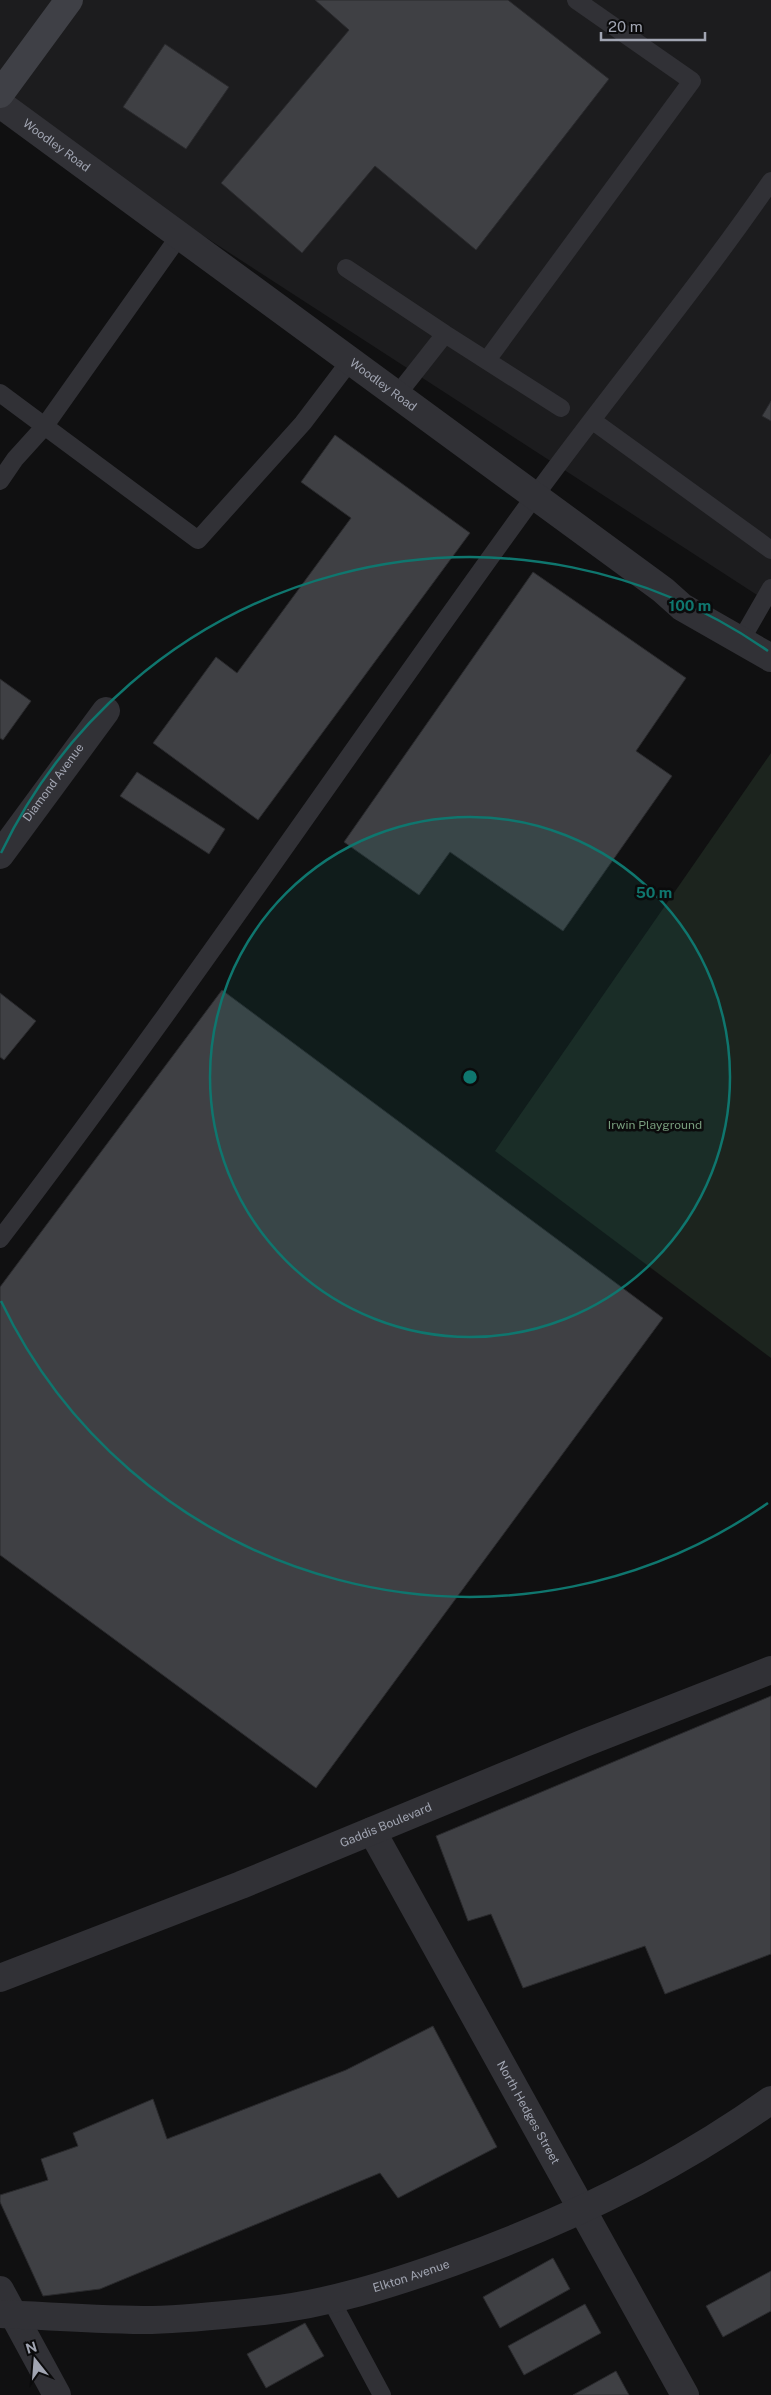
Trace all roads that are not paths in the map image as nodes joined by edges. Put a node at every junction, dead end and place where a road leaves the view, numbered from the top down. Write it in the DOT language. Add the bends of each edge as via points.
graph roads {
  1 [pos="69,0"];
  2 [pos="576,0"];
  3 [pos="0,94"];
  4 [pos="0,104"];
  5 [pos="771,181"];
  6 [pos="180,235"];
  7 [pos="346,268"];
  8 [pos="445,334"];
  9 [pos="487,360"];
  10 [pos="350,361"];
  11 [pos="0,393"];
  12 [pos="397,395"];
  13 [pos="561,408"];
  14 [pos="592,421"];
  15 [pos="44,427"];
  16 [pos="0,481"];
  17 [pos="535,496"];
  18 [pos="771,550"];
  19 [pos="771,588"];
  20 [pos="740,642"];
  21 [pos="771,658"];
  22 [pos="106,711"];
  23 [pos="0,855"];
  24 [pos="0,1239"];
  25 [pos="771,1670"];
  26 [pos="372,1831"];
  27 [pos="0,1978"];
  28 [pos="771,2100"];
  29 [pos="582,2208"];
  30 [pos="0,2290"];
  31 [pos="331,2300"];
  32 [pos="7,2314"];
  33 [pos="57,2395"];
  34 [pos="382,2395"];
  35 [pos="684,2395"];
  1 -- 3 [label="main road"];
  2 -- 9 [label="lane" via="692,81"];
  4 -- 6 [label="street, Woodley Road"];
  5 -- 14 [label="lane" via="720,255"];
  6 -- 10 [label="street, Woodley Road"];
  6 -- 15 [label="lane"];
  7 -- 8 [label="lane"];
  8 -- 9 [label="lane"];
  8 -- 12 [label="lane"];
  9 -- 13 [label="lane"];
  10 -- 12 [label="street, Woodley Road"];
  10 -- 15 [label="lane" via="303,423 198,540"];
  11 -- 15 [label="lane"];
  12 -- 17 [label="street, Woodley Road"];
  14 -- 17 [label="lane"];
  14 -- 18 [label="lane"];
  15 -- 16 [label="lane"];
  17 -- 20 [label="street, Woodley Road" via="682,607"];
  17 -- 24 [label="lane" via="236,920"];
  19 -- 20 [label="lane"];
  20 -- 21 [label="street, Woodley Road"];
  22 -- 23 [label="street, Diamond Avenue"];
  25 -- 26 [label="street, Gaddis Boulevard"];
  26 -- 27 [label="street, Gaddis Boulevard"];
  26 -- 29 [label="street, North Hedges Street"];
  28 -- 29 [label="street, Elkton Avenue" via="668,2167"];
  29 -- 31 [label="street, Elkton Avenue" via="502,2244 418,2275"];
  29 -- 35 [label="street, North Hedges Street"];
  30 -- 32 [label="street"];
  31 -- 32 [label="street, Elkton Avenue" via="264,2311 153,2320"];
  31 -- 34 [label="lane"];
  32 -- 33 [label="street"];
}
